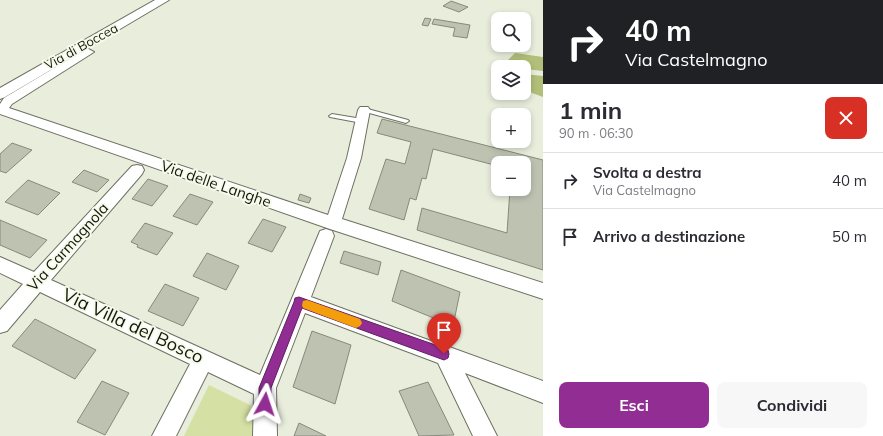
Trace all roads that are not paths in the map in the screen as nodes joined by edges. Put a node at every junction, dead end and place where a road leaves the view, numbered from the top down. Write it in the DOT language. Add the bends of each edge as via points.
graph roads {
  1 [pos="163,0"];
  2 [pos="79,48"];
  3 [pos="0,94"];
  4 [pos="332,116"];
  5 [pos="363,116"];
  6 [pos="406,121"];
  7 [pos="137,170"];
  8 [pos="329,230"];
  9 [pos="0,265"];
  10 [pos="37,282"];
  11 [pos="543,291"];
  12 [pos="299,302"];
  13 [pos="0,324"];
  14 [pos="444,354"];
  15 [pos="204,360"];
  16 [pos="265,388"];
  17 [pos="543,392"];
  18 [pos="164,436"];
  19 [pos="265,436"];
  20 [pos="485,436"];
  1 -- 2 [label="street, Via di Boccea"];
  2 -- 3 [label="street, Via di Boccea"];
  2 -- 8 [label="street, Via delle Langhe" via="89,52 8,101 2,110"];
  4 -- 5 [label="lane"];
  5 -- 6 [label="lane"];
  5 -- 8 [label="street" via="354,158"];
  7 -- 10 [label="street, Via Carmagnola"];
  8 -- 11 [label="street, Via delle Langhe"];
  8 -- 12 [label="street"];
  9 -- 10 [label="street, Via Villa del Bosco"];
  10 -- 13 [label="street, Via Carmagnola"];
  10 -- 15 [label="street, Via Villa del Bosco"];
  12 -- 14 [label="street"];
  12 -- 16 [label="street"];
  14 -- 17 [label="street"];
  14 -- 20 [label="street"];
  15 -- 16 [label="street, Via Villa del Bosco"];
  15 -- 18 [label="street"];
  16 -- 19 [label="street"];
}
